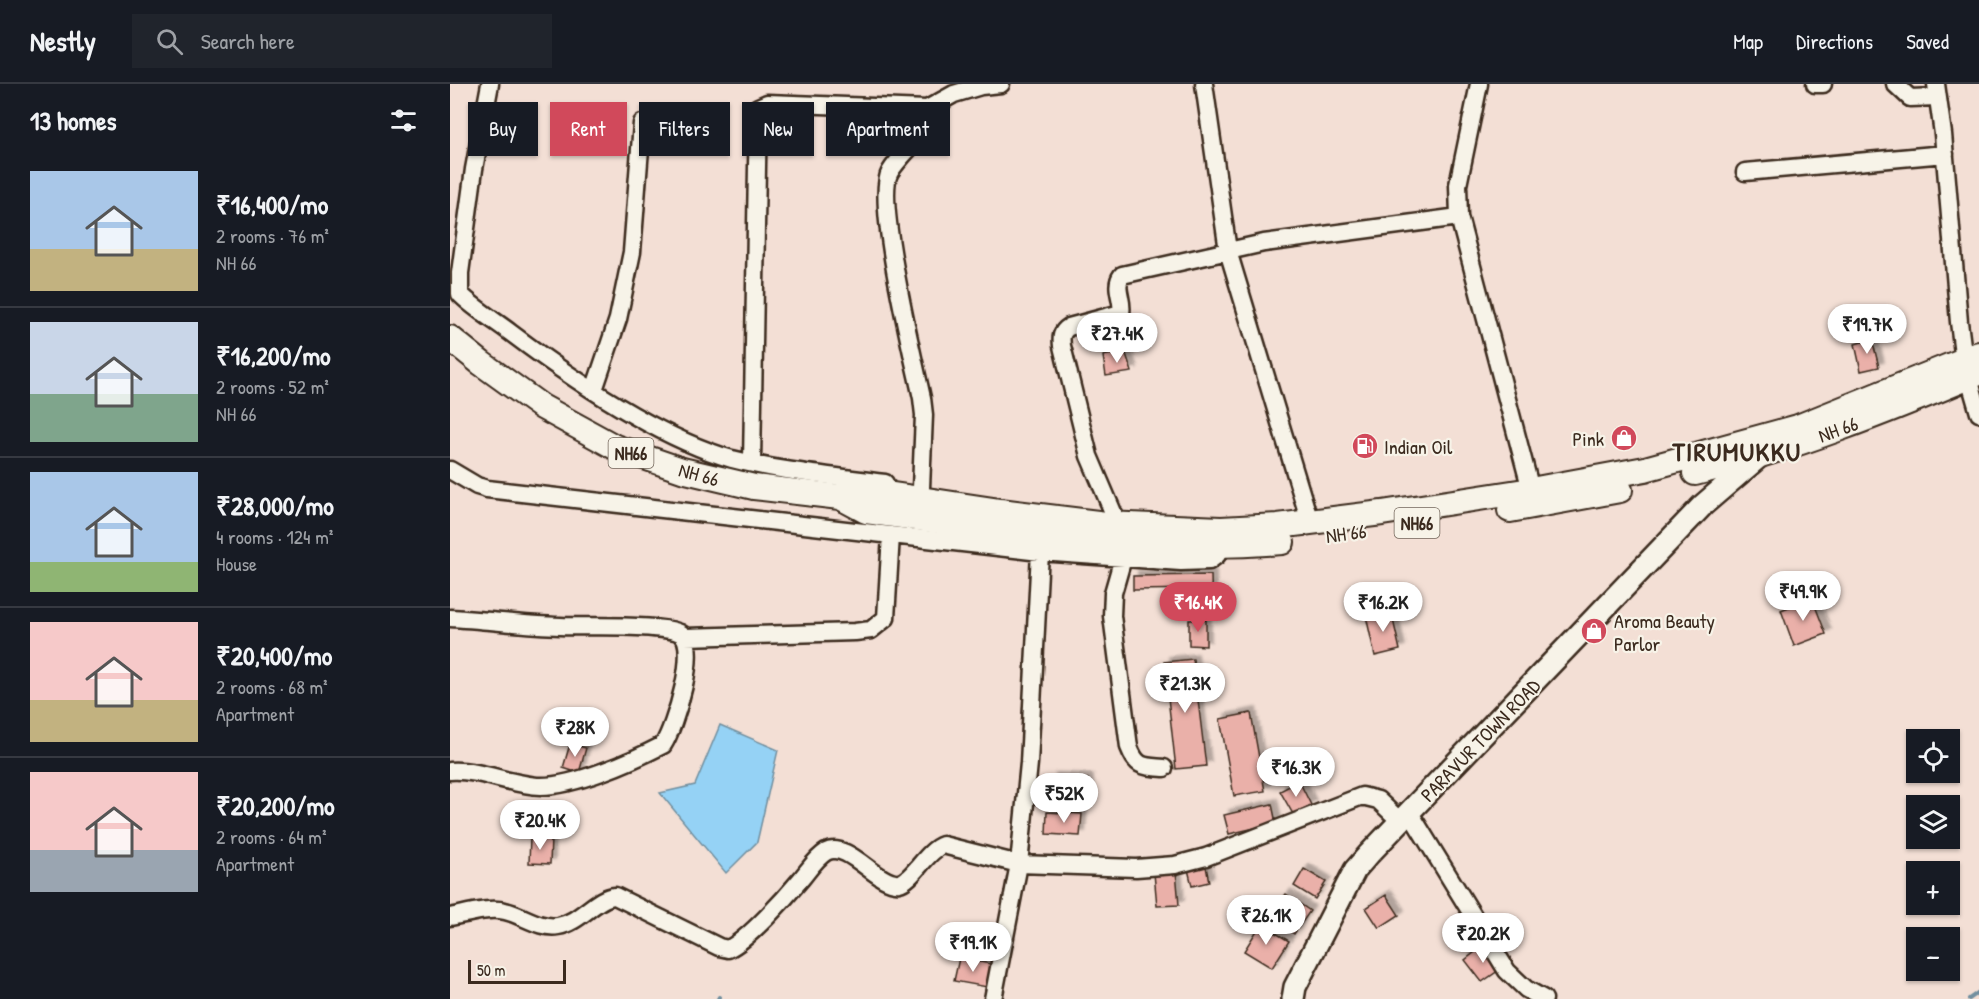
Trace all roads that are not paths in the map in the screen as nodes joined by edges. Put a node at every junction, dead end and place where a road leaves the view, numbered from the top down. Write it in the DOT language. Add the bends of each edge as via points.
graph roads {
  1 [pos="490,84"];
  2 [pos="1001,84"];
  3 [pos="1204,84"];
  4 [pos="1479,84"];
  5 [pos="1815,84"];
  6 [pos="1823,84"];
  7 [pos="1895,84"];
  8 [pos="981,85"];
  9 [pos="1936,91"];
  10 [pos="944,99"];
  11 [pos="1945,154"];
  12 [pos="639,156"];
  13 [pos="1745,172"];
  14 [pos="1459,217"];
  15 [pos="1228,251"];
  16 [pos="450,338"];
  17 [pos="1973,366"];
  18 [pos="594,390"];
  19 [pos="1979,413"];
  20 [pos="1760,456"];
  21 [pos="752,463"];
  22 [pos="450,470"];
  23 [pos="1707,470"];
  24 [pos="921,488"];
  25 [pos="1531,490"];
  26 [pos="840,497"];
  27 [pos="1703,505"];
  28 [pos="982,508"];
  29 [pos="1310,522"];
  30 [pos="1118,524"];
  31 [pos="891,535"];
  32 [pos="1218,546"];
  33 [pos="1040,552"];
  34 [pos="1123,558"];
  35 [pos="450,618"];
  36 [pos="685,637"];
  37 [pos="1164,768"];
  38 [pos="450,771"];
  39 [pos="1406,817"];
  40 [pos="1019,864"];
  41 [pos="450,917"];
  42 [pos="993,999"];
  43 [pos="1293,999"];
  44 [pos="1544,999"];
  1 -- 18 [label="street" via="474,169 460,294 544,358"];
  2 -- 8 [label="street"];
  3 -- 15 [label="street"];
  4 -- 14 [label="street" via="1458,185"];
  5 -- 6 [label="street"];
  7 -- 9 [label="street" via="1910,98"];
  8 -- 10 [label="street"];
  9 -- 11 [label="street"];
  10 -- 21 [label="street" via="927,109 766,103 758,107"];
  10 -- 24 [label="street" via="925,130 888,174 885,190 886,217 923,406"];
  11 -- 13 [label="street"];
  11 -- 17 [label="street" via="1959,322"];
  12 -- 18 [label="street" via="632,252 618,319"];
  14 -- 15 [label="street"];
  14 -- 25 [label="street"];
  15 -- 29 [label="street"];
  15 -- 30 [label="street" via="1122,274 1118,284 1121,313 1063,331 1062,346 1089,456"];
  16 -- 26 [label="highway, NH 66 / NH66" via="542,407 615,447 682,470 753,487"];
  17 -- 19 [label="street"];
  17 -- 20 [label="highway, NH 66 / NH66" via="1840,429"];
  17 -- 25 [label="highway, NH 66 / NH66" via="1798,427 1645,469"];
  18 -- 21 [label="street" via="679,438"];
  20 -- 23 [label="highway, NH 66 / NH66"];
  20 -- 27 [label="main road, PARAVUR TOWN ROAD"];
  21 -- 24 [label="street"];
  22 -- 31 [label="street" via="487,489"];
  23 -- 27 [label="main road"];
  23 -- 32 [label="highway, NH 66 / NH66" via="1555,503 1294,540"];
  24 -- 28 [label="street" via="970,496"];
  25 -- 29 [label="highway, NH 66 / NH66"];
  26 -- 28 [label="highway, NH 66 / NH66" via="867,491"];
  26 -- 32 [label="highway, NH 66 / NH66" via="866,511 1038,534"];
  27 -- 39 [label="main road, PARAVUR TOWN ROAD"];
  28 -- 30 [label="highway, NH 66 / NH66"];
  29 -- 30 [label="highway, NH 66 / NH66" via="1221,529"];
  31 -- 33 [label="street"];
  31 -- 36 [label="street" via="886,618 871,630"];
  32 -- 34 [label="street" via="1217,555 1209,561"];
  33 -- 34 [label="street"];
  33 -- 40 [label="street" via="1029,763"];
  34 -- 37 [label="street" via="1113,593 1112,616 1129,747 1140,765"];
  35 -- 36 [label="street" via="560,626 627,625 668,629"];
  36 -- 38 [label="street" via="688,653 679,708 663,746 560,784 540,786"];
  39 -- 40 [label="street" via="1378,800 1362,796 1175,865 1136,868"];
  39 -- 43 [label="main road, PARAVUR TOWN ROAD" via="1355,870 1295,987"];
  39 -- 44 [label="street" via="1507,971"];
  40 -- 41 [label="street" via="943,845 897,883 833,850 822,855 788,895 728,949 615,896 561,926 544,925 505,910"];
  40 -- 42 [label="street"];
}
